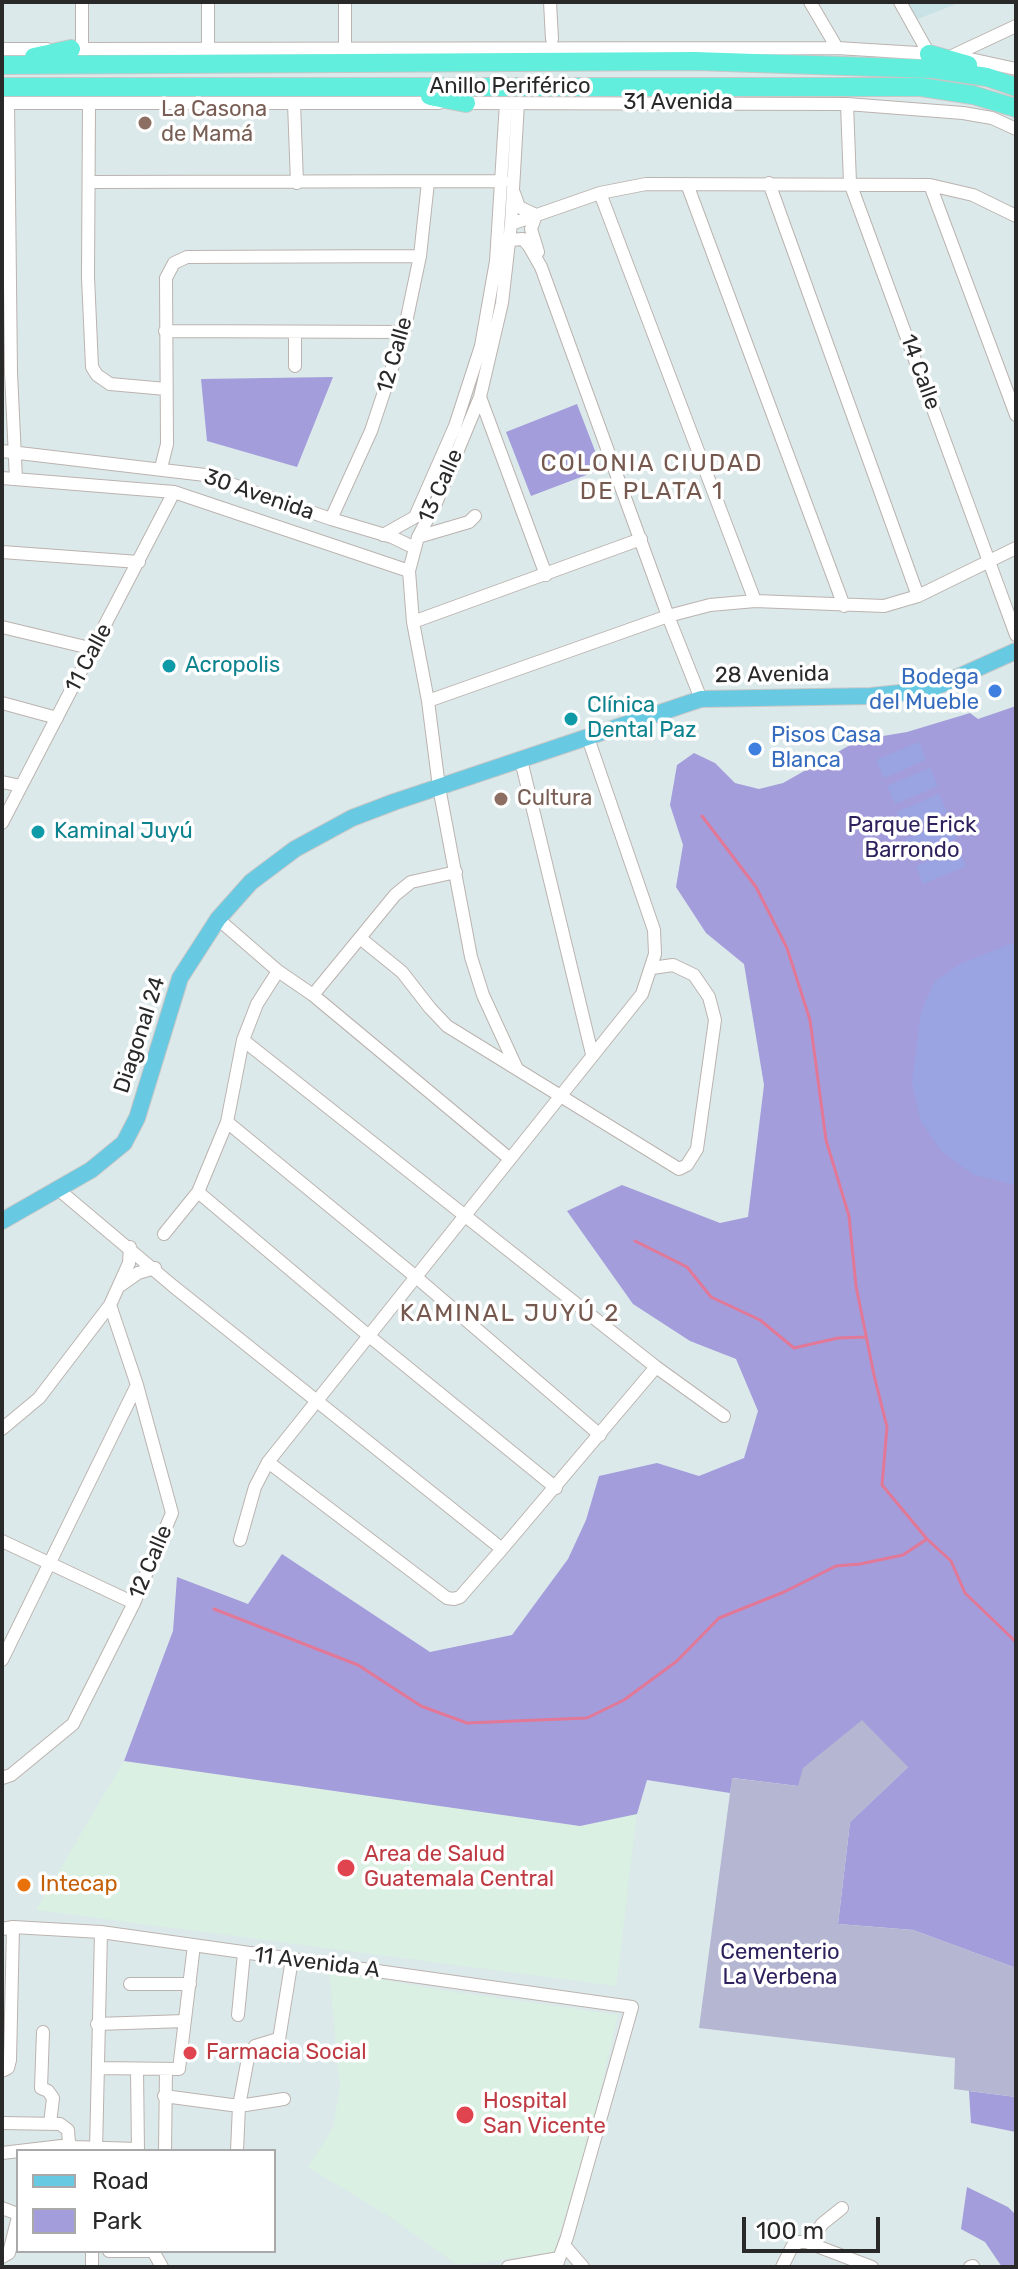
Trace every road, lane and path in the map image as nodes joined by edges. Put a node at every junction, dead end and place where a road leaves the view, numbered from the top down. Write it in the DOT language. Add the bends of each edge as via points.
graph roads {
  1 [pos="82,2"];
  2 [pos="208,2"];
  3 [pos="345,2"];
  4 [pos="550,2"];
  5 [pos="810,2"];
  6 [pos="900,2"];
  7 [pos="1016,26"];
  8 [pos="995,36"];
  9 [pos="552,39"];
  10 [pos="837,48"];
  11 [pos="2,49"];
  12 [pos="76,49"];
  13 [pos="208,49"];
  14 [pos="345,50"];
  15 [pos="749,50"];
  16 [pos="929,54"];
  17 [pos="954,55"];
  18 [pos="695,61"];
  19 [pos="2,64"];
  20 [pos="1016,69"];
  21 [pos="994,72"];
  22 [pos="384,87"];
  23 [pos="1016,87"];
  24 [pos="4,98"];
  25 [pos="89,103"];
  26 [pos="294,103"];
  27 [pos="466,103"];
  28 [pos="512,103"];
  29 [pos="847,104"];
  30 [pos="1016,108"];
  31 [pos="1016,129"];
  32 [pos="503,181"];
  33 [pos="89,182"];
  34 [pos="428,182"];
  35 [pos="297,183"];
  36 [pos="769,183"];
  37 [pos="850,183"];
  38 [pos="687,184"];
  39 [pos="930,185"];
  40 [pos="513,190"];
  41 [pos="600,193"];
  42 [pos="536,215"];
  43 [pos="1016,216"];
  44 [pos="511,224"];
  45 [pos="510,240"];
  46 [pos="420,256"];
  47 [pos="541,267"];
  48 [pos="165,331"];
  49 [pos="295,332"];
  50 [pos="404,332"];
  51 [pos="295,366"];
  52 [pos="7,373"];
  53 [pos="166,389"];
  54 [pos="480,397"];
  55 [pos="1016,415"];
  56 [pos="2,451"];
  57 [pos="16,452"];
  58 [pos="161,468"];
  59 [pos="9,479"];
  60 [pos="220,480"];
  61 [pos="174,492"];
  62 [pos="215,504"];
  63 [pos="430,514"];
  64 [pos="475,516"];
  65 [pos="331,519"];
  66 [pos="388,536"];
  67 [pos="641,539"];
  68 [pos="417,542"];
  69 [pos="1016,548"];
  70 [pos="2,552"];
  71 [pos="990,561"];
  72 [pos="139,562"];
  73 [pos="409,571"];
  74 [pos="546,575"];
  75 [pos="918,596"];
  76 [pos="755,601"];
  77 [pos="844,606"];
  78 [pos="668,616"];
  79 [pos="413,622"];
  80 [pos="2,627"];
  81 [pos="1016,635"];
  82 [pos="94,649"];
  83 [pos="1016,651"];
  84 [pos="701,699"];
  85 [pos="428,701"];
  86 [pos="2,703"];
  87 [pos="57,718"];
  88 [pos="588,738"];
  89 [pos="521,760"];
  90 [pos="2,782"];
  91 [pos="21,786"];
  92 [pos="439,787"];
  93 [pos="2,823"];
  94 [pos="456,872"];
  95 [pos="218,919"];
  96 [pos="360,938"];
  97 [pos="652,968"];
  98 [pos="278,971"];
  99 [pos="313,995"];
  100 [pos="243,1040"];
  101 [pos="592,1054"];
  102 [pos="517,1069"];
  103 [pos="560,1097"];
  104 [pos="227,1122"];
  105 [pos="510,1159"];
  106 [pos="59,1190"];
  107 [pos="198,1192"];
  108 [pos="5,1217"];
  109 [pos="464,1217"];
  110 [pos="164,1234"];
  111 [pos="130,1247"];
  112 [pos="155,1268"];
  113 [pos="416,1277"];
  114 [pos="118,1287"];
  115 [pos="110,1305"];
  116 [pos="369,1336"];
  117 [pos="656,1367"];
  118 [pos="137,1385"];
  119 [pos="317,1401"];
  120 [pos="724,1416"];
  121 [pos="2,1429"];
  122 [pos="600,1435"];
  123 [pos="268,1462"];
  124 [pos="556,1488"];
  125 [pos="240,1540"];
  126 [pos="2,1541"];
  127 [pos="502,1549"];
  128 [pos="49,1564"];
  129 [pos="134,1603"];
  130 [pos="2,1660"];
  131 [pos="2,1778"];
  132 [pos="7,1928"];
  133 [pos="101,1932"];
  134 [pos="194,1945"];
  135 [pos="244,1953"];
  136 [pos="292,1959"];
  137 [pos="130,1984"];
  138 [pos="190,1984"];
  139 [pos="8,2001"];
  140 [pos="238,2015"];
  141 [pos="185,2021"];
  142 [pos="97,2024"];
  143 [pos="43,2032"];
  144 [pos="98,2068"];
  145 [pos="5,2069"];
  146 [pos="137,2069"];
  147 [pos="172,2070"];
  148 [pos="164,2096"];
  149 [pos="284,2099"];
  150 [pos="239,2106"];
  151 [pos="2,2123"];
  152 [pos="50,2124"];
  153 [pos="70,2145"];
  154 [pos="36,2149"];
  155 [pos="96,2149"];
  156 [pos="138,2149"];
  157 [pos="165,2149"];
  158 [pos="237,2149"];
  159 [pos="842,2208"];
  160 [pos="16,2225"];
  161 [pos="811,2242"];
  162 [pos="564,2245"];
  163 [pos="2,2257"];
  164 [pos="558,2263"];
  165 [pos="508,2267"];
  166 [pos="583,2267"];
  167 [pos="782,2267"];
  168 [pos="872,2267"];
  1 -- 12 [label="street"];
  2 -- 13 [label="street"];
  3 -- 14 [label="street"];
  4 -- 9 [label="street"];
  5 -- 10 [label="street"];
  6 -- 16 [label="street"];
  7 -- 8 [label="street"];
  8 -- 17 [label="street"];
  8 -- 21 [label="street" via="990,54"];
  10 -- 15 [label="street"];
  10 -- 16 [label="street"];
  11 -- 12 [label="street"];
  12 -- 13 [label="street"];
  12 -- 19 [label="highway"];
  13 -- 14 [label="street"];
  14 -- 15 [label="street"];
  15 -- 18 [label="highway"];
  16 -- 17 [label="street"];
  16 -- 21 [label="highway"];
  17 -- 21 [label="street"];
  18 -- 19 [label="highway, Anillo Periférico"];
  18 -- 21 [label="highway, Anillo Periférico"];
  20 -- 21 [label="street"];
  21 -- 23 [label="highway, Anillo Periférico"];
  22 -- 24 [label="highway, Anillo Periférico"];
  22 -- 27 [label="highway"];
  22 -- 30 [label="highway, Anillo Periférico" via="921,87"];
  24 -- 25 [label="street, 31 Avenida"];
  24 -- 52 [label="street"];
  25 -- 26 [label="street, 31 Avenida"];
  25 -- 33 [label="street"];
  26 -- 27 [label="street, 31 Avenida"];
  26 -- 35 [label="street"];
  27 -- 28 [label="street, 31 Avenida"];
  28 -- 29 [label="street, 31 Avenida"];
  28 -- 32 [label="street, 13 Calle"];
  28 -- 40 [label="street, 13 Calle"];
  29 -- 31 [label="street, 31 Avenida" via="963,113"];
  29 -- 37 [label="street, 14 Calle"];
  32 -- 34 [label="street"];
  32 -- 66 [label="street, 13 Calle" via="481,346 455,426 415,517"];
  33 -- 35 [label="street"];
  33 -- 53 [label="street" via="92,367 110,384"];
  34 -- 35 [label="street"];
  34 -- 46 [label="street, 12 Calle"];
  36 -- 37 [label="street"];
  36 -- 38 [label="street"];
  36 -- 75 [label="street"];
  37 -- 39 [label="street"];
  37 -- 71 [label="street, 14 Calle"];
  38 -- 41 [label="street" via="646,184"];
  38 -- 77 [label="street"];
  39 -- 43 [label="street" via="973,195"];
  39 -- 55 [label="street"];
  40 -- 42 [label="street" via="519,207"];
  40 -- 44 [label="street, 13 Calle"];
  41 -- 42 [label="street"];
  41 -- 76 [label="street"];
  42 -- 44 [label="street"];
  42 -- 47 [label="street" via="531,229"];
  44 -- 45 [label="street, 13 Calle"];
  45 -- 47 [label="street" via="523,239"];
  45 -- 54 [label="street, 13 Calle"];
  46 -- 48 [label="street" via="187,257 170,267 166,278"];
  46 -- 50 [label="street, 12 Calle"];
  47 -- 67 [label="street"];
  48 -- 49 [label="street"];
  48 -- 53 [label="street"];
  49 -- 50 [label="street"];
  49 -- 51 [label="street"];
  50 -- 65 [label="street, 12 Calle" via="371,431"];
  52 -- 57 [label="street"];
  53 -- 58 [label="street" via="167,444"];
  54 -- 63 [label="street, 13 Calle"];
  54 -- 74 [label="street"];
  56 -- 57 [label="street, 30 Avenida"];
  57 -- 58 [label="street, 30 Avenida"];
  57 -- 59 [label="street"];
  58 -- 60 [label="street, 30 Avenida"];
  59 -- 61 [label="street, 30 Avenida"];
  60 -- 62 [label="street" via="226,496"];
  60 -- 65 [label="street, 30 Avenida"];
  61 -- 62 [label="street, 30 Avenida"];
  61 -- 72 [label="street, 11 Calle"];
  62 -- 73 [label="street, 30 Avenida"];
  63 -- 66 [label="street" via="411,530"];
  63 -- 68 [label="street, 13 Calle"];
  64 -- 68 [label="street"];
  65 -- 66 [label="street, 30 Avenida"];
  66 -- 68 [label="street, 30 Avenida"];
  67 -- 74 [label="street"];
  67 -- 78 [label="street"];
  68 -- 73 [label="street, 13 Calle"];
  69 -- 71 [label="street"];
  70 -- 72 [label="street"];
  71 -- 75 [label="street"];
  71 -- 81 [label="street, 14 Calle"];
  72 -- 82 [label="street, 11 Calle"];
  73 -- 79 [label="street, 13 Calle"];
  74 -- 79 [label="street"];
  75 -- 77 [label="street" via="884,606"];
  76 -- 77 [label="street"];
  76 -- 78 [label="street"];
  78 -- 84 [label="street"];
  78 -- 85 [label="street"];
  79 -- 85 [label="street, 13 Calle"];
  80 -- 82 [label="street"];
  82 -- 87 [label="street, 11 Calle"];
  83 -- 84 [label="main road, 28 Avenida" via="929,690"];
  84 -- 88 [label="main road, 28 Avenida"];
  85 -- 92 [label="street, 13 Calle"];
  86 -- 87 [label="street"];
  87 -- 91 [label="street, 11 Calle"];
  88 -- 89 [label="main road, 28 Avenida"];
  88 -- 97 [label="street" via="654,930"];
  89 -- 92 [label="main road, 28 Avenida"];
  89 -- 101 [label="street"];
  90 -- 91 [label="street"];
  91 -- 93 [label="street, 11 Calle"];
  92 -- 94 [label="street, 13 Calle"];
  92 -- 95 [label="main road, Diagonal 24" via="352,818 295,849 251,882"];
  94 -- 96 [label="street" via="411,882"];
  94 -- 102 [label="street, 13 Calle" via="471,957"];
  95 -- 98 [label="street"];
  95 -- 106 [label="main road, Diagonal 24" via="180,978 137,1118 124,1143"];
  96 -- 99 [label="street"];
  96 -- 102 [label="street" via="402,972 447,1026"];
  97 -- 101 [label="street" via="642,994"];
  97 -- 103 [label="street" via="673,965 694,975 709,997 715,1020 697,1149 687,1165 679,1169"];
  98 -- 99 [label="street"];
  98 -- 100 [label="street"];
  99 -- 105 [label="street"];
  100 -- 104 [label="street"];
  100 -- 109 [label="street"];
  101 -- 103 [label="street"];
  102 -- 103 [label="street"];
  103 -- 105 [label="street"];
  104 -- 107 [label="street"];
  104 -- 113 [label="street"];
  105 -- 109 [label="street"];
  106 -- 108 [label="main road, Diagonal 24"];
  106 -- 111 [label="street"];
  107 -- 110 [label="street"];
  107 -- 116 [label="street"];
  109 -- 113 [label="street"];
  109 -- 117 [label="street"];
  111 -- 112 [label="street"];
  111 -- 114 [label="street"];
  112 -- 114 [label="street"];
  112 -- 119 [label="street"];
  113 -- 116 [label="street"];
  113 -- 122 [label="street"];
  114 -- 115 [label="street"];
  115 -- 118 [label="street, 12 Calle"];
  115 -- 121 [label="street" via="39,1398"];
  116 -- 119 [label="street"];
  116 -- 124 [label="street"];
  117 -- 120 [label="street"];
  117 -- 122 [label="street"];
  118 -- 128 [label="street"];
  118 -- 129 [label="street, 12 Calle" via="172,1513"];
  119 -- 123 [label="street"];
  119 -- 127 [label="street"];
  122 -- 124 [label="street"];
  123 -- 125 [label="street"];
  123 -- 127 [label="street" via="447,1598 460,1597"];
  124 -- 127 [label="street"];
  126 -- 128 [label="street"];
  128 -- 129 [label="street"];
  128 -- 130 [label="street"];
  129 -- 131 [label="street, 12 Calle" via="73,1724"];
  132 -- 133 [label="street, 11 Avenida A"];
  132 -- 139 [label="street"];
  133 -- 134 [label="street, 11 Avenida A"];
  133 -- 142 [label="street"];
  134 -- 135 [label="street, 11 Avenida A"];
  134 -- 138 [label="street"];
  135 -- 136 [label="street, 11 Avenida A"];
  135 -- 140 [label="street"];
  136 -- 150 [label="street" via="278,2045 261,2043 252,2051"];
  136 -- 162 [label="street, 11 Avenida A" via="632,2007"];
  137 -- 138 [label="street"];
  138 -- 141 [label="street"];
  139 -- 145 [label="street"];
  141 -- 142 [label="street"];
  141 -- 147 [label="street"];
  142 -- 144 [label="street"];
  143 -- 152 [label="street" via="41,2088 53,2098"];
  144 -- 146 [label="street"];
  144 -- 155 [label="street"];
  146 -- 147 [label="street"];
  146 -- 156 [label="street"];
  147 -- 148 [label="street"];
  148 -- 150 [label="street"];
  148 -- 157 [label="street"];
  149 -- 150 [label="street"];
  150 -- 158 [label="street"];
  151 -- 152 [label="street"];
  152 -- 153 [label="street" via="66,2127"];
  153 -- 154 [label="street"];
  153 -- 155 [label="street"];
  159 -- 161 [label="street"];
  160 -- 163 [label="street" via="10,2251"];
  161 -- 167 [label="street" via="794,2245"];
  161 -- 168 [label="street"];
  162 -- 164 [label="street"];
  162 -- 166 [label="street"];
  164 -- 165 [label="street"];
}
